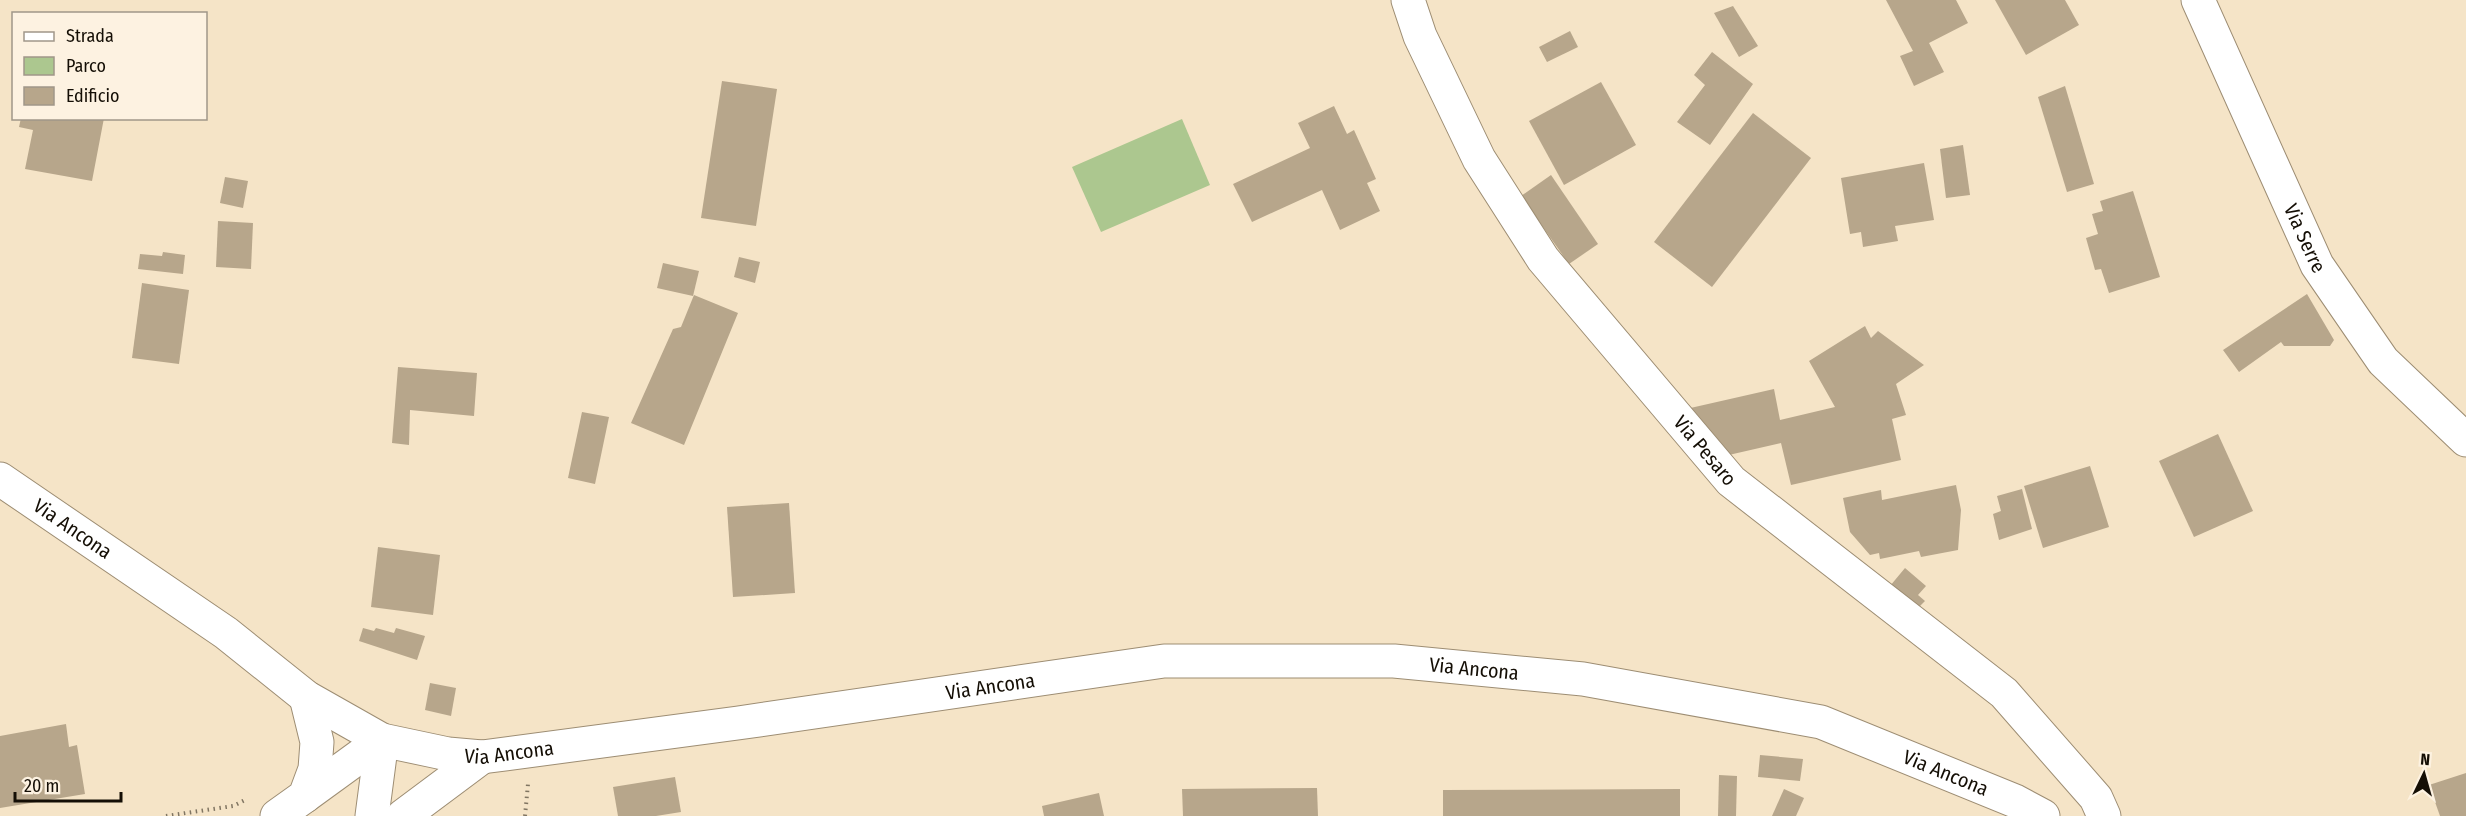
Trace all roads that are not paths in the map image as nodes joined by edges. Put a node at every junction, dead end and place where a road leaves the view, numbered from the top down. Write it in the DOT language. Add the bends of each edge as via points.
graph roads {
  1 [pos="1408,0"];
  2 [pos="2198,0"];
  3 [pos="2466,440"];
  4 [pos="0,479"];
  5 [pos="306,697"];
  6 [pos="382,740"];
  7 [pos="482,757"];
  8 [pos="305,796"];
  9 [pos="277,816"];
  10 [pos="372,816"];
  11 [pos="403,816"];
  12 [pos="2043,816"];
  13 [pos="2104,816"];
  1 -- 13 [label="street, Via Pesaro" via="1420,36 1479,159 1543,259 1731,481 2004,693 2096,798"];
  2 -- 3 [label="street, Via Serre" via="2317,265 2383,361"];
  4 -- 5 [label="street, Via Ancona" via="226,633"];
  5 -- 6 [label="street, Via Ancona"];
  5 -- 8 [label="street" via="317,742 315,769"];
  6 -- 7 [label="street, Via Ancona"];
  6 -- 8 [label="street"];
  6 -- 10 [label="street"];
  7 -- 11 [label="street"];
  7 -- 12 [label="street, Via Ancona" via="1164,661 1394,660 1583,679 1821,722"];
  8 -- 9 [label="street"];
}
